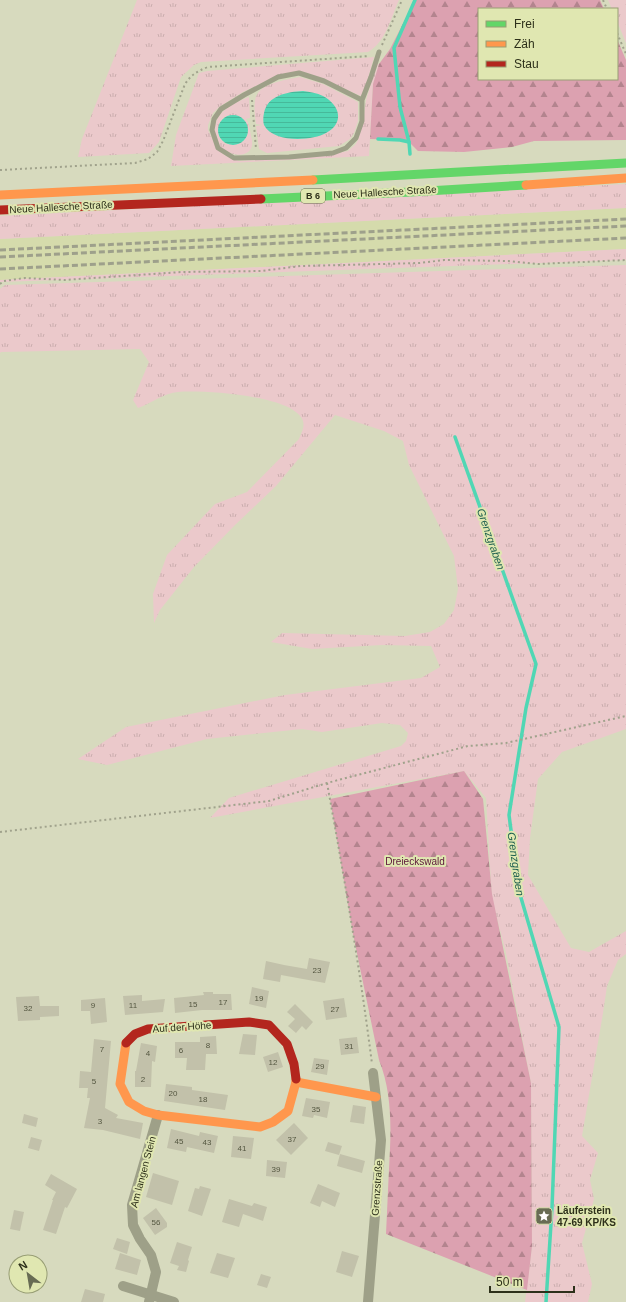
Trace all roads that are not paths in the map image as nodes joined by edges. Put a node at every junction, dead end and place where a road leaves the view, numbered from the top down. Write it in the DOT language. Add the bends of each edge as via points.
graph roads {
  1 [pos="379,52"];
  2 [pos="362,100"];
  3 [pos="626,163"];
  4 [pos="626,178"];
  5 [pos="0,195"];
  6 [pos="0,210"];
  7 [pos="373,1073"];
  8 [pos="296,1082"];
  9 [pos="376,1097"];
  10 [pos="158,1115"];
  11 [pos="123,1286"];
  12 [pos="150,1298"];
  13 [pos="174,1302"];
  14 [pos="368,1302"];
  1 -- 2 [label="lane"];
  2 -- 2 [label="lane" via="324,81 300,74 278,77 221,109 214,119 212,130 218,148 234,158 333,153 346,148 356,138 362,121"];
  3 -- 5 [label="main road, Neue Hallesche Straße / B 6"];
  4 -- 6 [label="main road, Neue Hallesche Straße / B 6" via="411,192"];
  7 -- 9 [label="street, Grenzstraße"];
  8 -- 9 [label="main road"];
  8 -- 10 [label="main road, Auf der Höhe" via="288,1111 273,1122 260,1127"];
  8 -- 10 [label="main road, Auf der Höhe" via="294,1064 287,1044 269,1026 249,1022 148,1029 134,1034 125,1044 120,1084 129,1102 144,1111"];
  9 -- 14 [label="street, Grenzstraße" via="381,1140"];
  10 -- 12 [label="street, Am langen Stein" via="132,1205 133,1225 151,1254 156,1272"];
  11 -- 12 [label="street"];
  12 -- 13 [label="street"];
}
